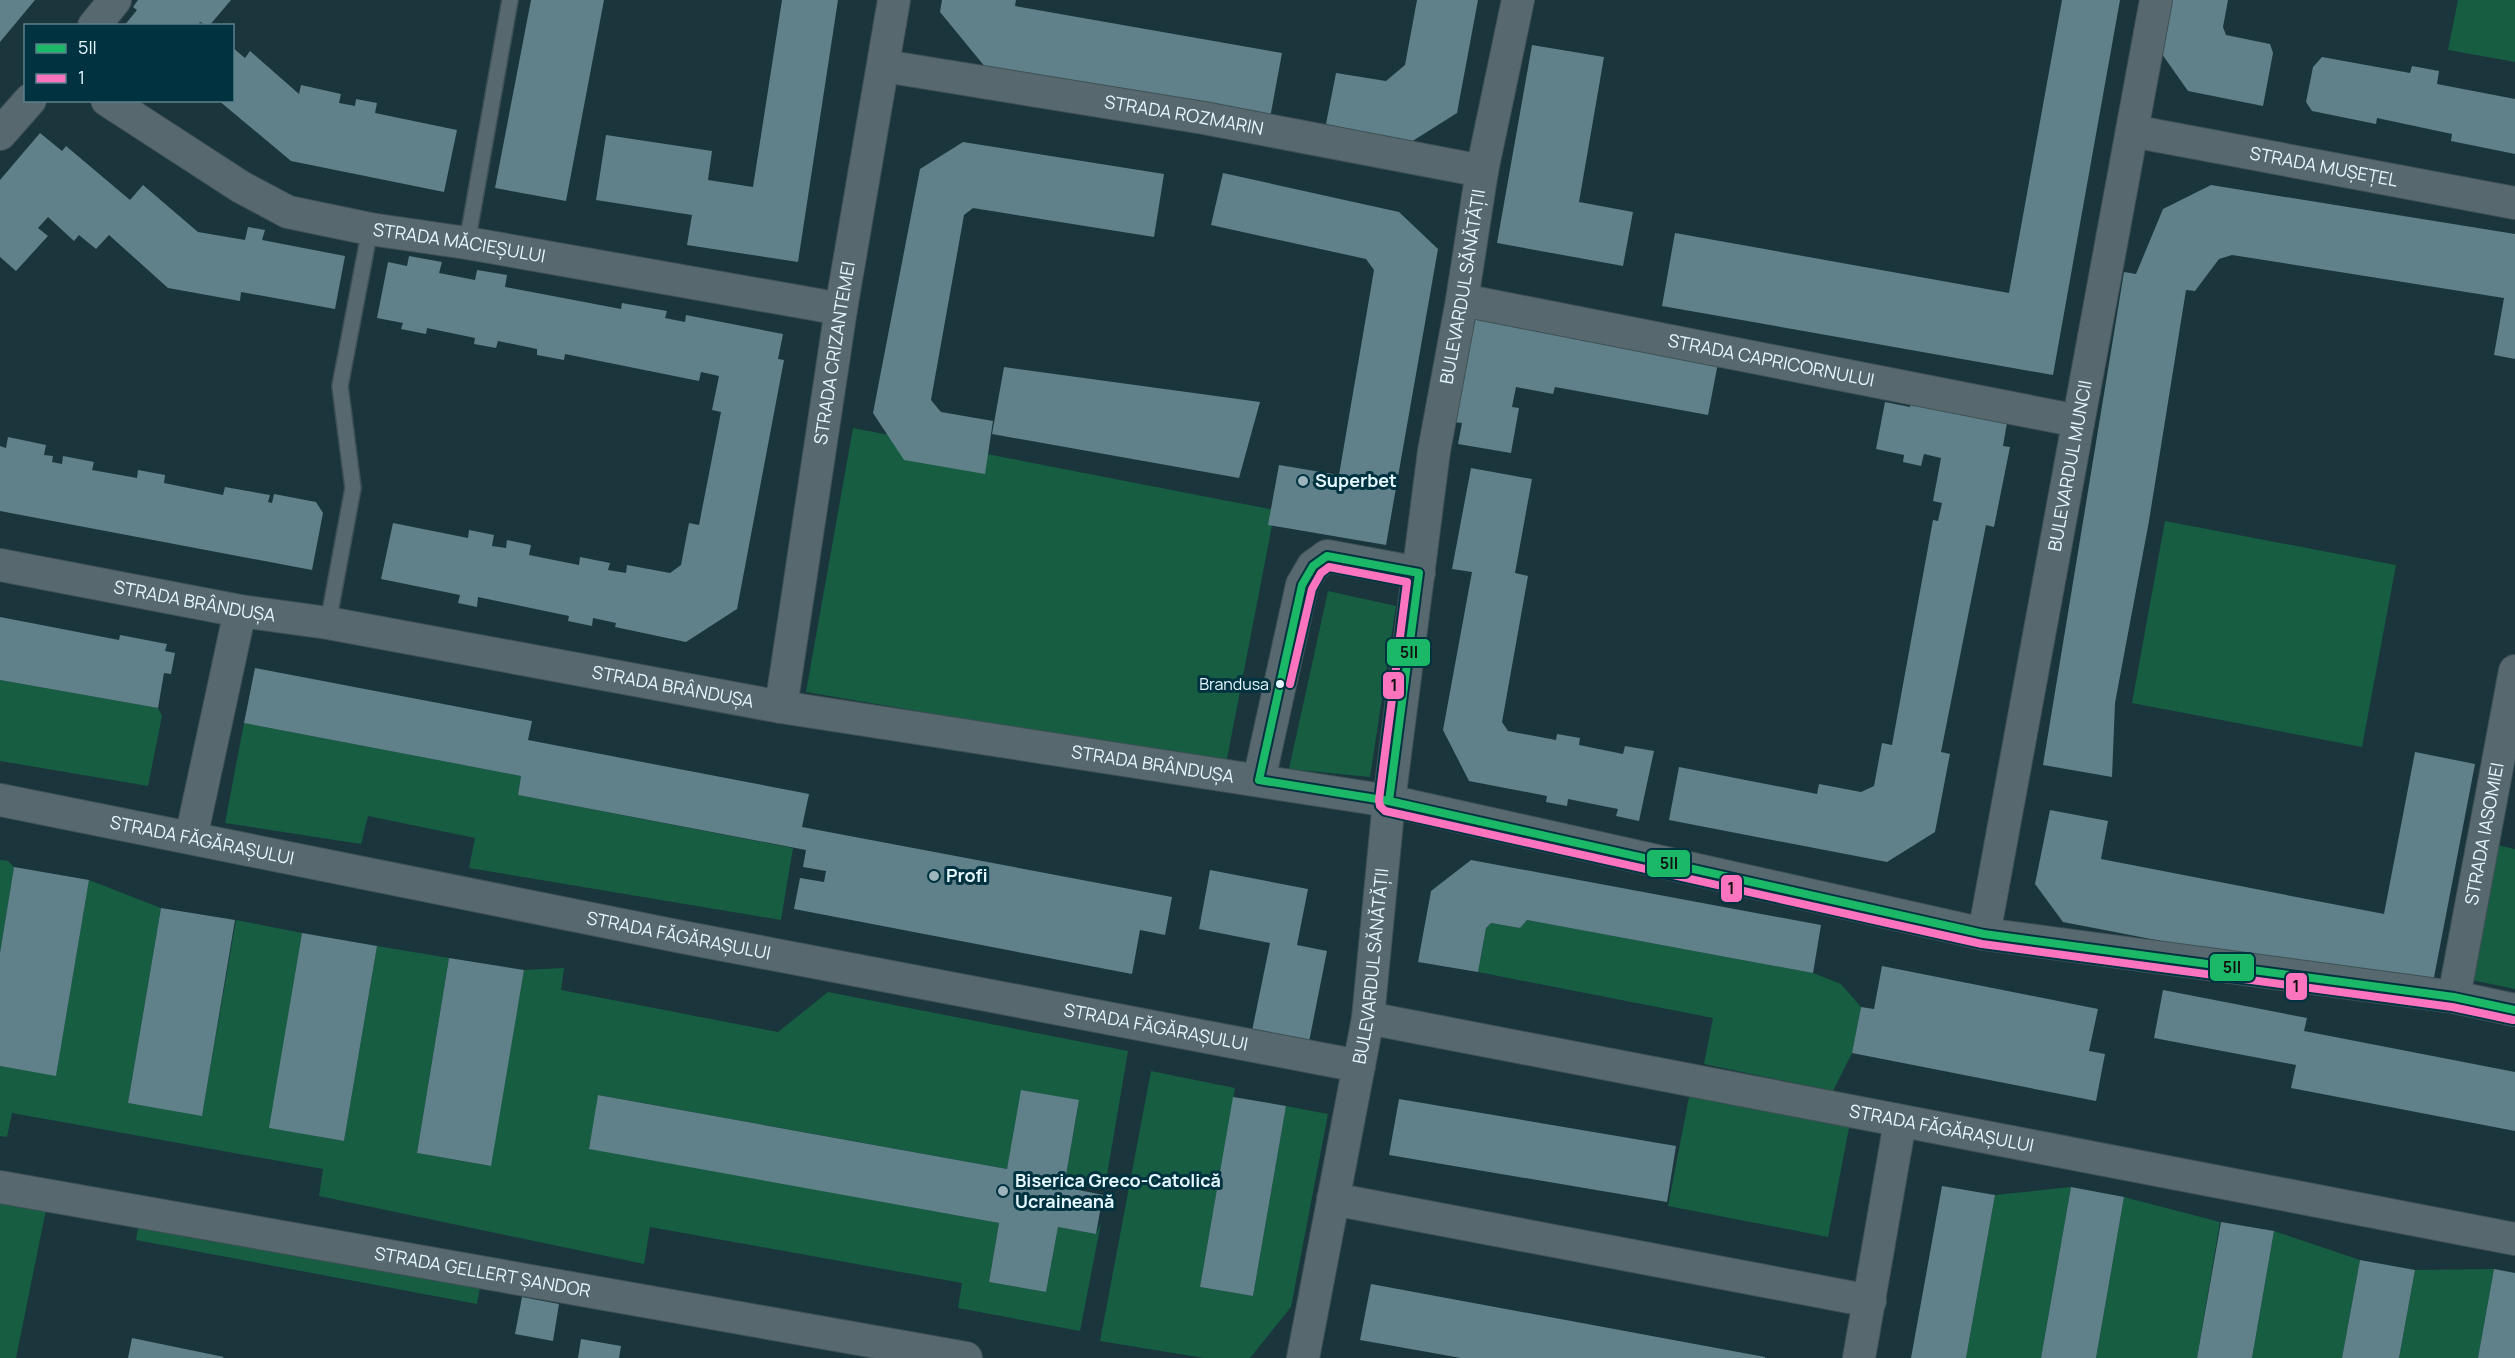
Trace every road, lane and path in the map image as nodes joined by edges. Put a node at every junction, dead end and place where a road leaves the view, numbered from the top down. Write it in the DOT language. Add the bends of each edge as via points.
graph roads {
  1 [pos="115,0"];
  2 [pos="510,0"];
  3 [pos="894,0"];
  4 [pos="1518,0"];
  5 [pos="2156,0"];
  6 [pos="96,24"];
  7 [pos="884,66"];
  8 [pos="28,102"];
  9 [pos="110,102"];
  10 [pos="2132,131"];
  11 [pos="0,134"];
  12 [pos="1482,171"];
  13 [pos="2515,203"];
  14 [pos="370,229"];
  15 [pos="467,243"];
  16 [pos="1462,300"];
  17 [pos="841,309"];
  18 [pos="2079,421"];
  19 [pos="0,564"];
  20 [pos="1419,573"];
  21 [pos="240,611"];
  22 [pos="328,623"];
  23 [pos="2515,670"];
  24 [pos="781,707"];
  25 [pos="1259,780"];
  26 [pos="0,800"];
  27 [pos="1389,801"];
  28 [pos="190,838"];
  29 [pos="1984,934"];
  30 [pos="2454,997"];
  31 [pos="2515,1010"];
  32 [pos="1368,1018"];
  33 [pos="1359,1066"];
  34 [pos="1900,1122"];
  35 [pos="0,1187"];
  36 [pos="1333,1199"];
  37 [pos="2515,1239"];
  38 [pos="1870,1301"];
  39 [pos="836,1347"];
  40 [pos="966,1358"];
  41 [pos="1303,1358"];
  42 [pos="1859,1358"];
  1 -- 6 [label="street"];
  2 -- 15 [label="lane"];
  3 -- 7 [label="street, STRADA CRIZANTEMEI"];
  4 -- 12 [label="street, BULEVARDUL SĂNĂTĂȚII"];
  5 -- 10 [label="street, BULEVARDUL MUNCII"];
  7 -- 12 [label="street, STRADA ROZMARIN" via="1204,118"];
  7 -- 17 [label="street, STRADA CRIZANTEMEI"];
  8 -- 11 [label="street"];
  9 -- 14 [label="street, STRADA MĂCIEȘULUI" via="241,187 288,212"];
  10 -- 13 [label="street, STRADA MUȘEȚEL"];
  10 -- 18 [label="street, BULEVARDUL MUNCII"];
  12 -- 16 [label="street, BULEVARDUL SĂNĂTĂȚII"];
  14 -- 15 [label="street, STRADA MĂCIEȘULUI"];
  14 -- 22 [label="lane" via="340,386 353,488"];
  15 -- 17 [label="street, STRADA MĂCIEȘULUI"];
  16 -- 18 [label="street, STRADA CAPRICORNULUI"];
  16 -- 20 [label="street, BULEVARDUL SĂNĂTĂȚII" via="1434,451"];
  17 -- 24 [label="street, STRADA CRIZANTEMEI"];
  18 -- 29 [label="street, BULEVARDUL MUNCII"];
  19 -- 21 [label="street, STRADA BRÂNDUȘA"];
  20 -- 25 [label="street" via="1327,556 1313,566 1302,585"];
  20 -- 27 [label="street, BULEVARDUL SĂNĂTĂȚII"];
  21 -- 22 [label="street, STRADA BRÂNDUȘA"];
  21 -- 28 [label="street"];
  22 -- 24 [label="street, STRADA BRÂNDUȘA"];
  23 -- 30 [label="street, STRADA IASOMIEI"];
  24 -- 25 [label="street, STRADA BRÂNDUȘA"];
  25 -- 27 [label="street, STRADA BRÂNDUȘA"];
  26 -- 28 [label="street, STRADA FĂGĂRAȘULUI"];
  27 -- 29 [label="street, STRADA BRÂNDUȘA"];
  27 -- 32 [label="street, BULEVARDUL SĂNĂTĂȚII"];
  28 -- 33 [label="street, STRADA FĂGĂRAȘULUI"];
  29 -- 30 [label="street, STRADA BRÂNDUȘA"];
  30 -- 31 [label="street, STRADA BRÂNDUȘA"];
  32 -- 33 [label="street, BULEVARDUL SĂNĂTĂȚII"];
  32 -- 34 [label="street, STRADA FĂGĂRAȘULUI"];
  33 -- 36 [label="street, BULEVARDUL SĂNĂTĂȚII"];
  34 -- 37 [label="street, STRADA FĂGĂRAȘULUI"];
  34 -- 38 [label="street"];
  35 -- 39 [label="street, STRADA GELLERT ȘANDOR"];
  36 -- 38 [label="street"];
  36 -- 41 [label="street, BULEVARDUL SĂNĂTĂȚII"];
  38 -- 42 [label="street"];
  39 -- 40 [label="street, STRADA GELLERT ȘANDOR"];
}
